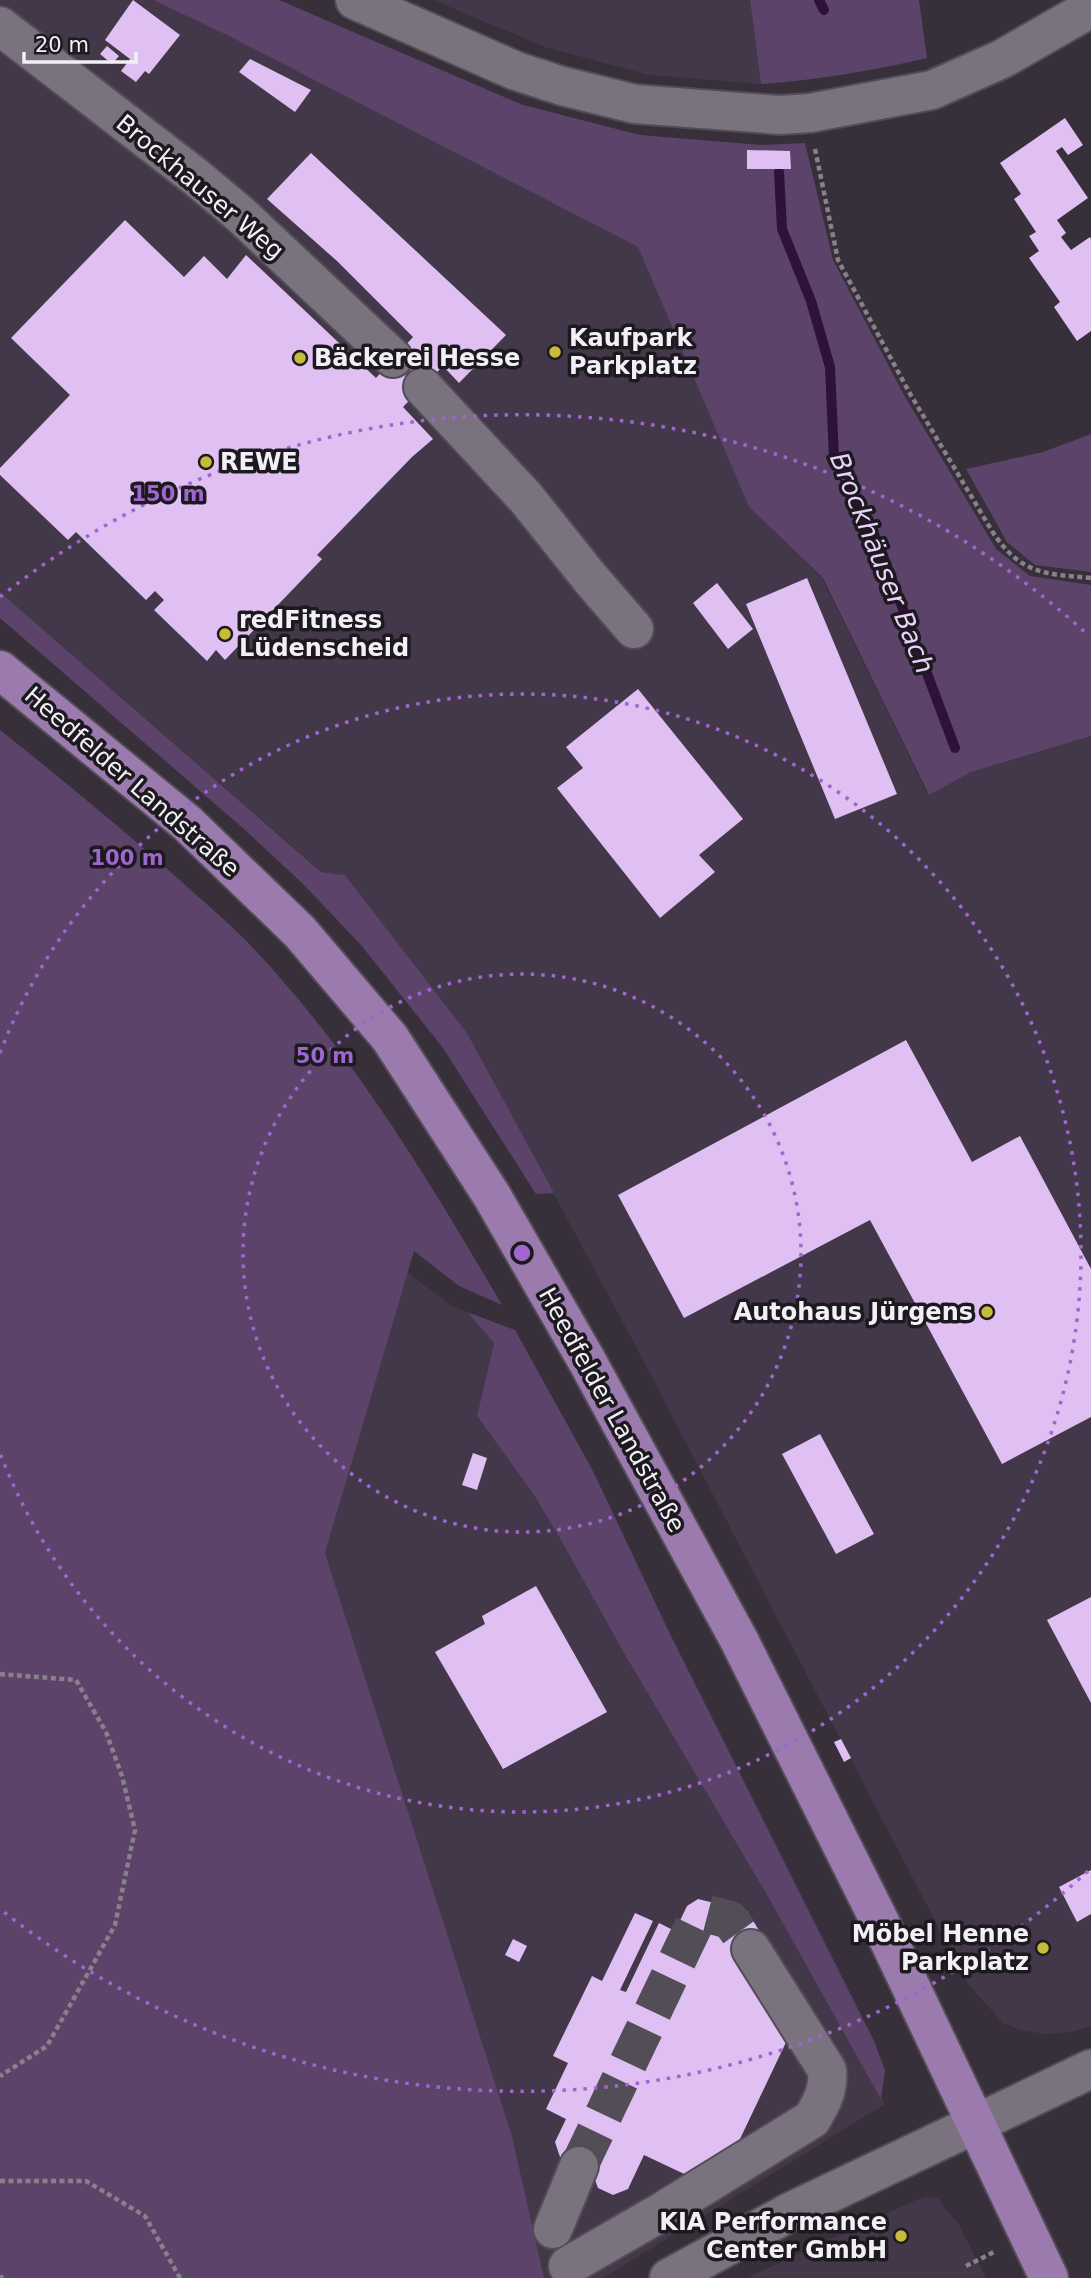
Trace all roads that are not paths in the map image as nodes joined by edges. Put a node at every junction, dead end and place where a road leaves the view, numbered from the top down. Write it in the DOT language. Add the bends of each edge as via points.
graph roads {
  1 [pos="355,0"];
  2 [pos="1091,8"];
  3 [pos="0,26"];
  4 [pos="393,358"];
  5 [pos="423,387"];
  6 [pos="634,629"];
  7 [pos="0,670"];
  8 [pos="751,1949"];
  9 [pos="1091,2069"];
  10 [pos="975,2126"];
  11 [pos="579,2166"];
  12 [pos="553,2229"];
  13 [pos="568,2266"];
  14 [pos="668,2278"];
  15 [pos="1049,2278"];
  1 -- 2 [label="street" via="516,71 591,94 635,104 780,115 932,90 1002,59"];
  3 -- 4 [label="street, Brockhauser Weg" via="224,200"];
  5 -- 6 [label="street" via="526,498"];
  7 -- 10 [label="main road, Heedfelder Landstraße" via="187,822 300,932 390,1038 513,1232 739,1640 875,1912"];
  8 -- 13 [label="street" via="827,2070 824,2100 812,2119"];
  9 -- 10 [label="street"];
  10 -- 14 [label="street" via="790,2211"];
  10 -- 15 [label="main road, Heedfelder Landstraße"];
  11 -- 12 [label="street"];
}
